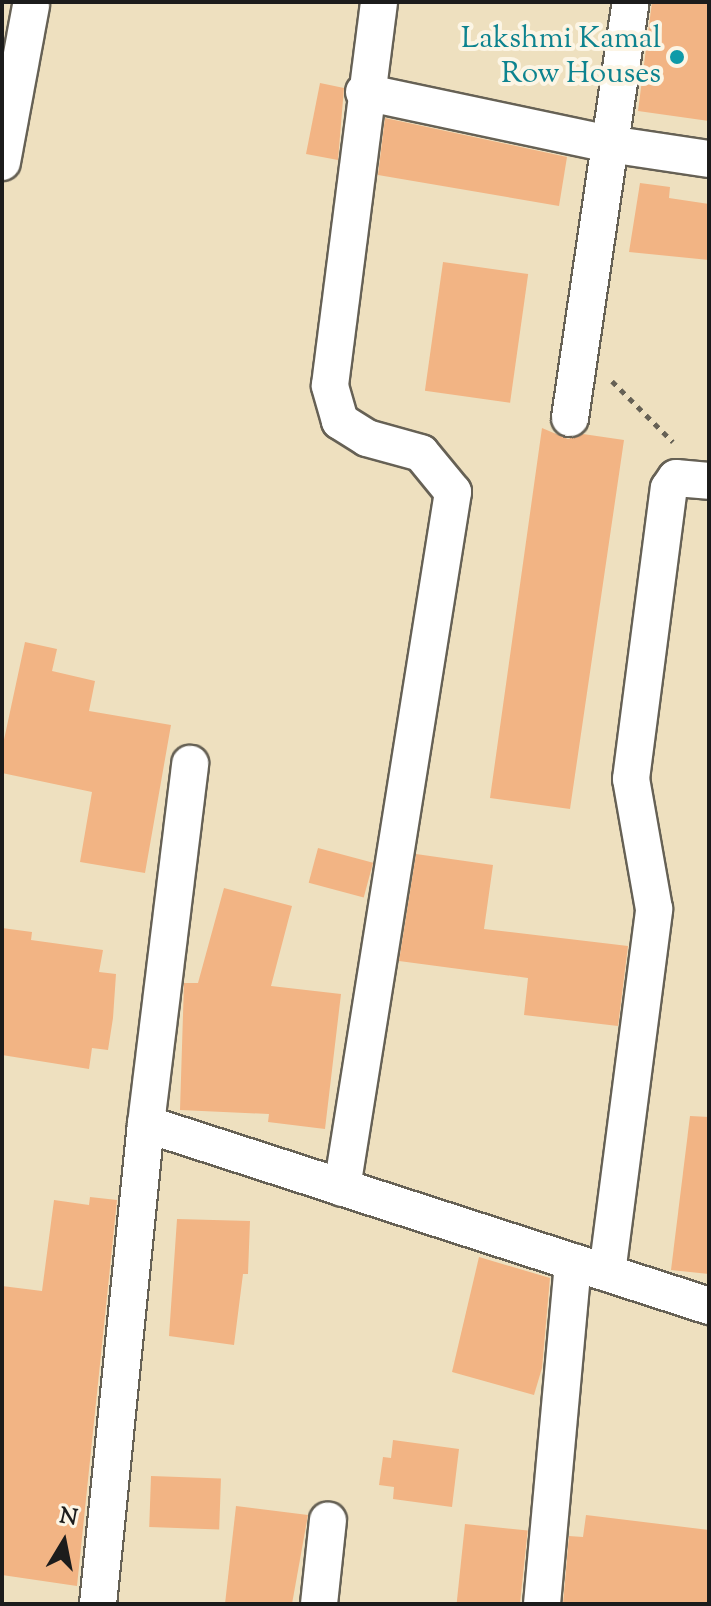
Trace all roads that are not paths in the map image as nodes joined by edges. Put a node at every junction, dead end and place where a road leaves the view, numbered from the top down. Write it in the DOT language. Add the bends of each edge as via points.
graph roads {
  1 [pos="379,2"];
  2 [pos="631,2"];
  3 [pos="24,3"];
  4 [pos="364,92"];
  5 [pos="609,144"];
  6 [pos="709,159"];
  7 [pos="2,162"];
  8 [pos="570,418"];
  9 [pos="696,479"];
  10 [pos="190,764"];
  11 [pos="146,1124"];
  12 [pos="342,1188"];
  13 [pos="573,1262"];
  14 [pos="607,1273"];
  15 [pos="709,1306"];
  16 [pos="328,1520"];
  17 [pos="98,1604"];
  18 [pos="319,1604"];
  19 [pos="542,1604"];
  1 -- 4 [label="street"];
  2 -- 5 [label="street"];
  3 -- 7 [label="street"];
  4 -- 5 [label="street"];
  4 -- 12 [label="street" via="333,341 334,408 353,431 421,453 453,492"];
  5 -- 6 [label="street"];
  5 -- 8 [label="street"];
  9 -- 14 [label="street" via="669,488 631,779 654,909"];
  10 -- 11 [label="street"];
  11 -- 12 [label="street"];
  11 -- 17 [label="street"];
  12 -- 13 [label="street"];
  13 -- 14 [label="street"];
  13 -- 19 [label="street"];
  14 -- 15 [label="street"];
  16 -- 18 [label="street"];
}
